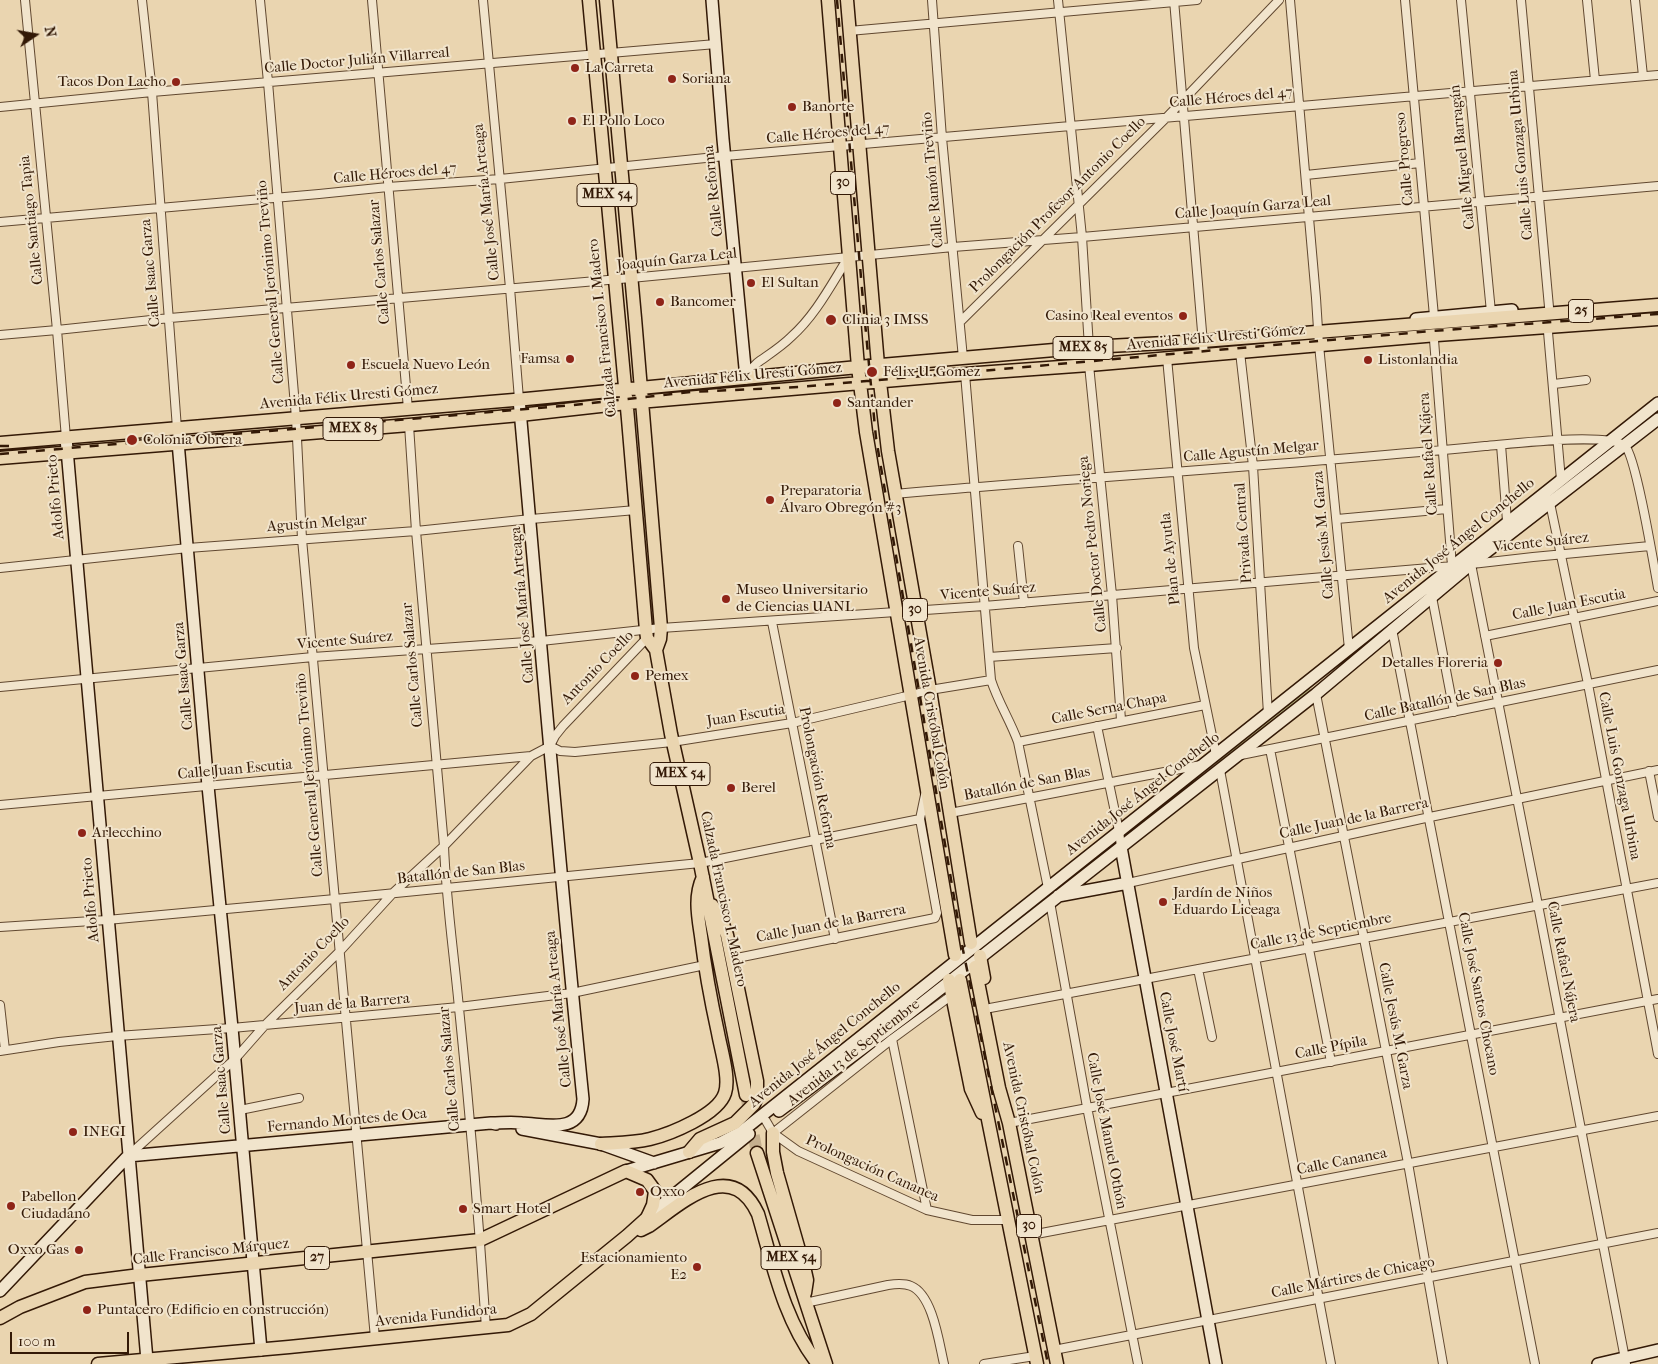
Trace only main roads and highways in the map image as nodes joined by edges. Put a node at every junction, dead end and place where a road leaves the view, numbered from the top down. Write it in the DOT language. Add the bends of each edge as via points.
graph roads {
  1 [pos="589,0"];
  2 [pos="606,0"];
  3 [pos="828,0"];
  4 [pos="847,0"];
  5 [pos="1658,305"];
  6 [pos="1504,316"];
  7 [pos="1658,319"];
  8 [pos="1506,330"];
  9 [pos="1410,331"];
  10 [pos="878,365"];
  11 [pos="858,367"];
  12 [pos="880,382"];
  13 [pos="860,384"];
  14 [pos="641,388"];
  15 [pos="626,389"];
  16 [pos="642,402"];
  17 [pos="627,403"];
  18 [pos="0,443"];
  19 [pos="0,458"];
  20 [pos="656,650"];
  21 [pos="703,877"];
  22 [pos="707,897"];
  23 [pos="974,943"];
  24 [pos="955,955"];
  25 [pos="746,1095"];
  26 [pos="1009,1123"];
  27 [pos="989,1126"];
  28 [pos="773,1133"];
  29 [pos="601,1144"];
  30 [pos="689,1152"];
  31 [pos="757,1152"];
  32 [pos="626,1171"];
  33 [pos="1008,1220"];
  34 [pos="1031,1235"];
  35 [pos="627,1236"];
  36 [pos="804,1301"];
  37 [pos="0,1318"];
  38 [pos="1036,1360"];
  39 [pos="124,1363"];
  40 [pos="98,1364"];
  41 [pos="818,1364"];
  42 [pos="826,1364"];
  43 [pos="1057,1364"];
  1 -- 15 [label="main road, Calzada Francisco I. Madero / MEX 54"];
  2 -- 14 [label="main road, Calzada Francisco I. Madero / MEX 54"];
  3 -- 11 [label="main road, Avenida Cristóbal Colón / 30"];
  4 -- 10 [label="main road, Avenida Cristóbal Colón / 30"];
  5 -- 6 [label="main road, Avenida Félix Uresti Gómez / 25"];
  6 -- 9 [label="main road, Avenida Félix Uresti Gómez / MEX 85"];
  7 -- 8 [label="main road, Avenida Félix Uresti Gómez / 25"];
  8 -- 9 [label="main road, Avenida Félix Uresti Gómez / MEX 85"];
  9 -- 10 [label="main road, Avenida Félix Uresti Gómez / MEX 85" via="1392,326"];
  9 -- 12 [label="main road, Avenida Félix Uresti Gómez / MEX 85" via="1383,340"];
  10 -- 11 [label="main road, Avenida Félix Uresti Gómez / MEX 85"];
  10 -- 12 [label="main road, Avenida Cristóbal Colón / 30"];
  11 -- 13 [label="main road, Avenida Cristóbal Colón / 30"];
  11 -- 14 [label="main road, Avenida Félix Uresti Gómez / MEX 85"];
  12 -- 13 [label="main road, Avenida Félix Uresti Gómez / MEX 85"];
  12 -- 23 [label="main road, Avenida Cristóbal Colón / 30" via="895,494"];
  13 -- 16 [label="main road, Avenida Félix Uresti Gómez / MEX 85"];
  13 -- 24 [label="main road, Avenida Cristóbal Colón / 30"];
  14 -- 15 [label="main road, Avenida Félix Uresti Gómez"];
  14 -- 16 [label="main road, Calzada Francisco I. Madero / MEX 54"];
  15 -- 17 [label="main road, Calzada Francisco I. Madero / MEX 54"];
  15 -- 18 [label="main road, Avenida Félix Uresti Gómez / MEX 85"];
  16 -- 17 [label="main road, Avenida Félix Uresti Gómez / MEX 85"];
  16 -- 20 [label="main road, Calzada Francisco I. Madero / MEX 54" via="661,628"];
  17 -- 19 [label="main road, Avenida Félix Uresti Gómez / MEX 85" via="478,419"];
  17 -- 20 [label="main road, Calzada Francisco I. Madero / MEX 54" via="647,634"];
  20 -- 21 [label="main road, Calzada Francisco I. Madero / MEX 54" via="672,742"];
  21 -- 22 [label="main road, Calzada Francisco I. Madero / MEX 54"];
  21 -- 29 [label="main road" via="697,896 704,966 726,1074 725,1093 715,1108 698,1120 651,1139"];
  22 -- 25 [label="main road, Calzada Francisco I. Madero / MEX 54"];
  22 -- 30 [label="main road" via="724,928 732,959 757,1081 757,1097 735,1123 700,1140"];
  26 -- 26 [label="main road, Avenida Cristóbal Colón / 30" via="990,1008 978,962 999,1088"];
  26 -- 34 [label="main road, Avenida Cristóbal Colón / 30"];
  27 -- 27 [label="main road, 30" via="971,1089 952,995 954,980"];
  27 -- 33 [label="main road, 30"];
  28 -- 36 [label="main road" via="773,1152 805,1271"];
  31 -- 36 [label="main road, MEX 54"];
  32 -- 35 [label="main road, Avenida Fundidora" via="647,1180 653,1186 655,1199 647,1218"];
  32 -- 37 [label="main road, Calle Francisco Márquez / 27" via="480,1240 85,1282"];
  33 -- 34 [label="main road"];
  33 -- 38 [label="main road, 30"];
  34 -- 43 [label="main road, Avenida Cristóbal Colón / 30"];
  35 -- 39 [label="main road, Avenida Fundidora" via="531,1314 508,1325"];
  35 -- 41 [label="main road" via="649,1226 698,1191 723,1185 736,1188 753,1203 786,1304 802,1341"];
  36 -- 42 [label="main road, MEX 54"];
  39 -- 40 [label="main road, Avenida Fundidora"];
}
